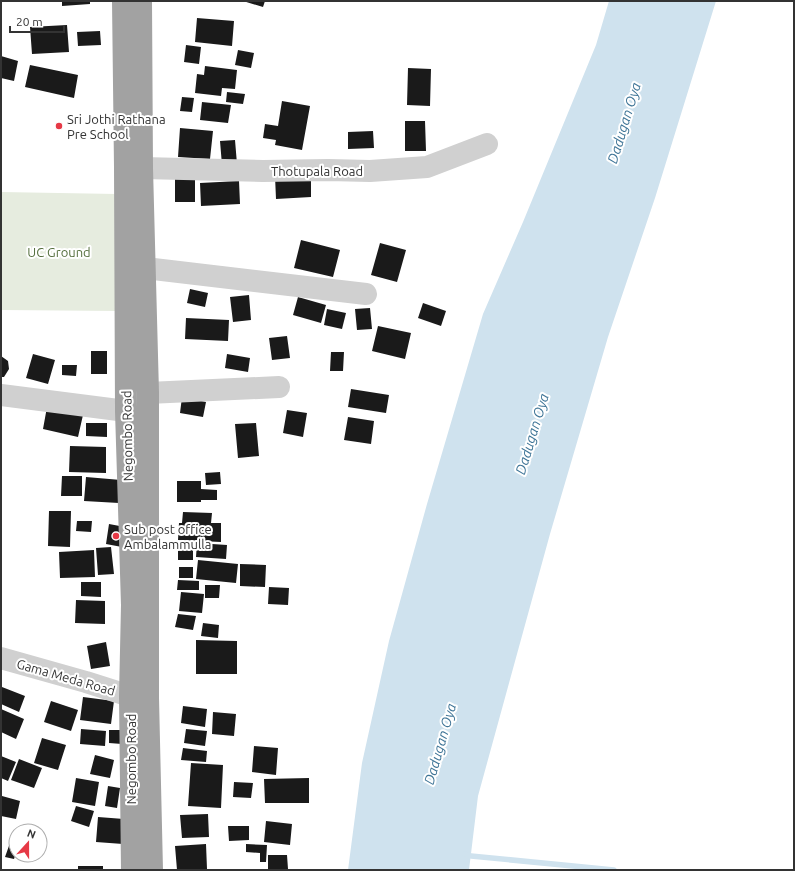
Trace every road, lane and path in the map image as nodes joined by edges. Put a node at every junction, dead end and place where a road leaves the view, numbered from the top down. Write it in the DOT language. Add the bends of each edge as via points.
graph roads {
  1 [pos="123,1"];
  2 [pos="141,1"];
  3 [pos="487,144"];
  4 [pos="142,168"];
  5 [pos="145,268"];
  6 [pos="366,294"];
  7 [pos="279,387"];
  8 [pos="148,393"];
  9 [pos="1,395"];
  10 [pos="126,411"];
  11 [pos="1,658"];
  12 [pos="130,696"];
  13 [pos="132,870"];
  14 [pos="152,870"];
  1 -- 10 [label="highway, Negombo Road"];
  2 -- 4 [label="highway, Negombo Road"];
  3 -- 4 [label="street, Thotupala Road" via="427,166 370,171"];
  4 -- 5 [label="highway, Negombo Road"];
  5 -- 6 [label="street"];
  5 -- 8 [label="highway, Negombo Road"];
  7 -- 8 [label="street"];
  8 -- 14 [label="highway, Negombo Road" via="148,698"];
  9 -- 10 [label="street"];
  10 -- 12 [label="highway, Negombo Road" via="132,605"];
  11 -- 12 [label="street, Gama Meda Road"];
  12 -- 13 [label="highway, Negombo Road"];
}
